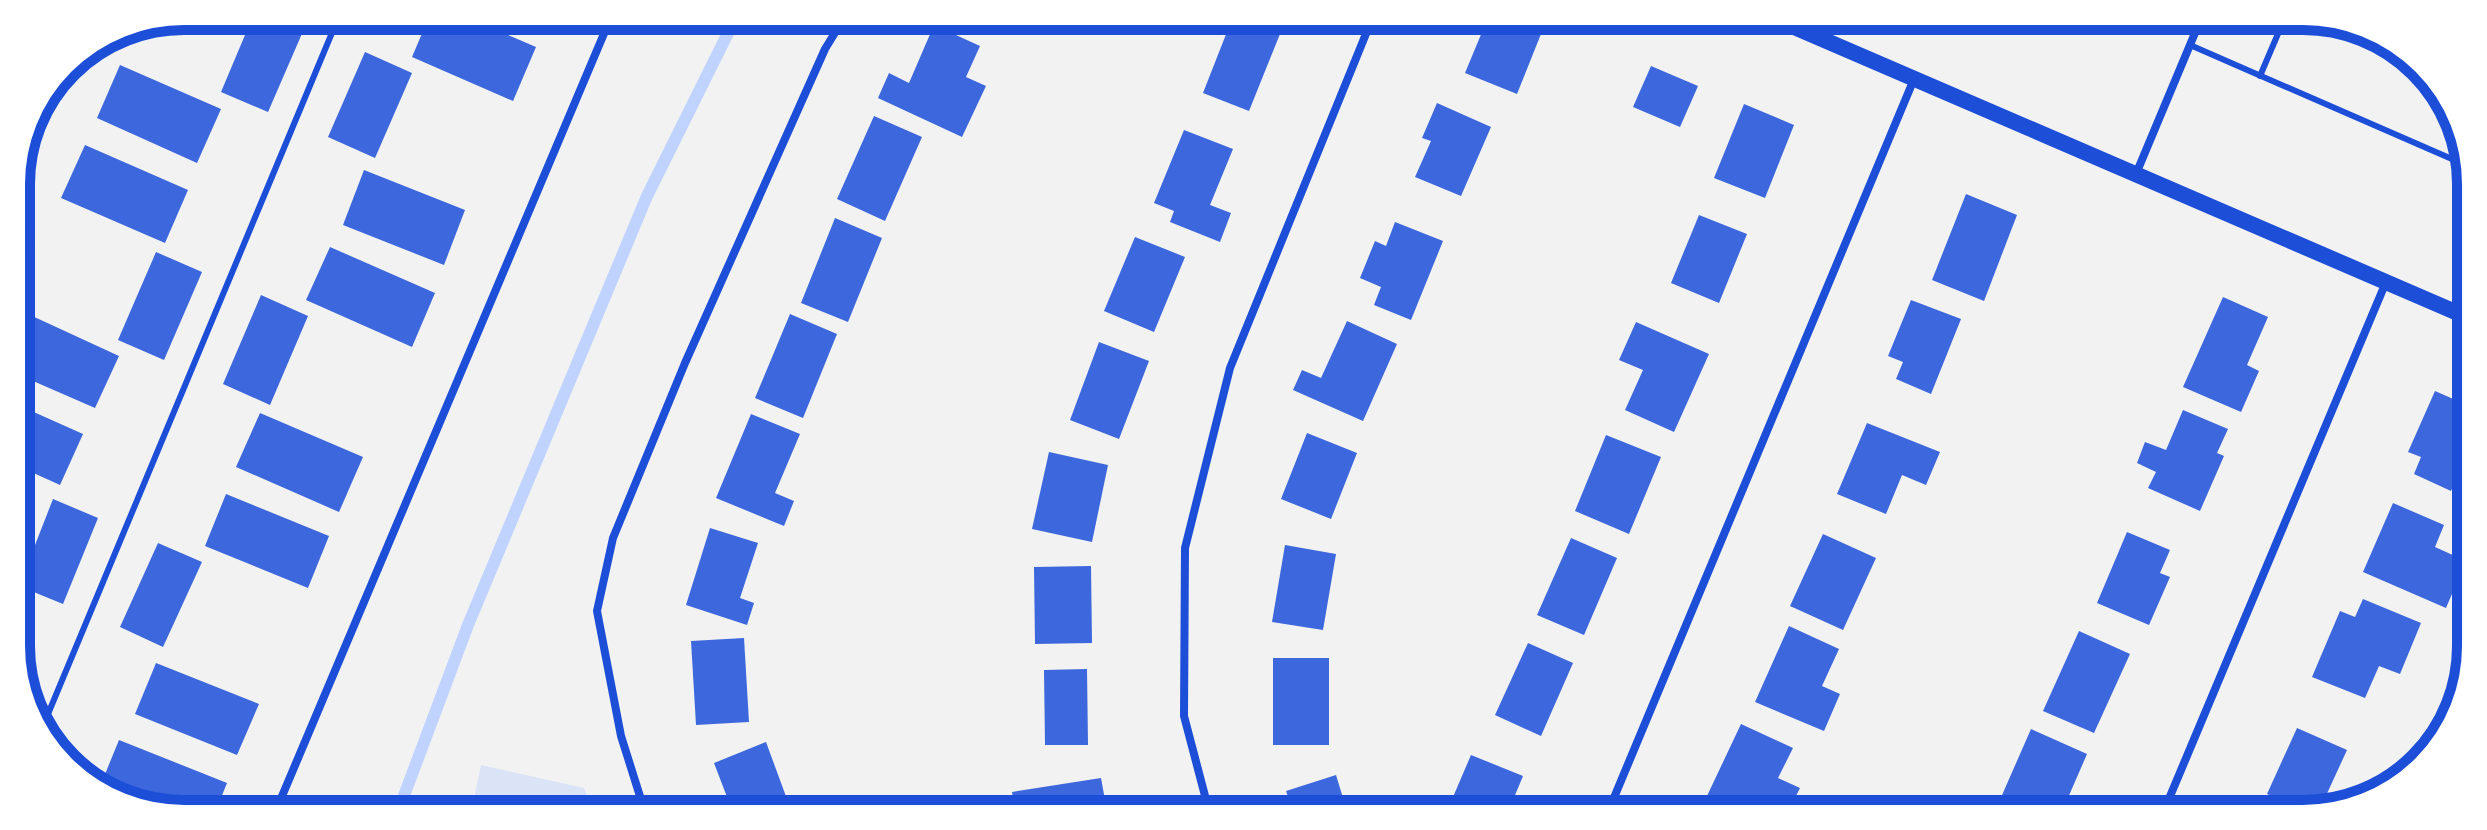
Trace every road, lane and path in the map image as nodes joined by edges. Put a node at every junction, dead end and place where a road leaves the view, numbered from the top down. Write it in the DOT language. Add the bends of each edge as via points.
graph roads {
  1 [pos="333,30"];
  2 [pos="606,30"];
  3 [pos="837,30"];
  4 [pos="1368,30"];
  5 [pos="1801,30"];
  6 [pos="2196,30"];
  7 [pos="2280,30"];
  8 [pos="2190,45"];
  9 [pos="2260,76"];
  10 [pos="1914,79"];
  11 [pos="2455,161"];
  12 [pos="2136,174"];
  13 [pos="2386,282"];
  14 [pos="2457,313"];
  15 [pos="47,716"];
  16 [pos="280,800"];
  17 [pos="641,800"];
  18 [pos="1206,800"];
  19 [pos="1613,800"];
  20 [pos="2168,800"];
  1 -- 15 [label="lane"];
  2 -- 16 [label="street"];
  3 -- 17 [label="street" via="704,320 613,538 597,611 621,736"];
  4 -- 18 [label="street" via="1230,368 1185,548 1184,716"];
  5 -- 10 [label="main road"];
  6 -- 8 [label="street"];
  7 -- 9 [label="lane"];
  8 -- 9 [label="lane"];
  8 -- 12 [label="street"];
  9 -- 11 [label="lane"];
  10 -- 12 [label="main road"];
  10 -- 19 [label="street"];
  12 -- 13 [label="main road"];
  13 -- 14 [label="main road"];
  13 -- 20 [label="street"];
}
